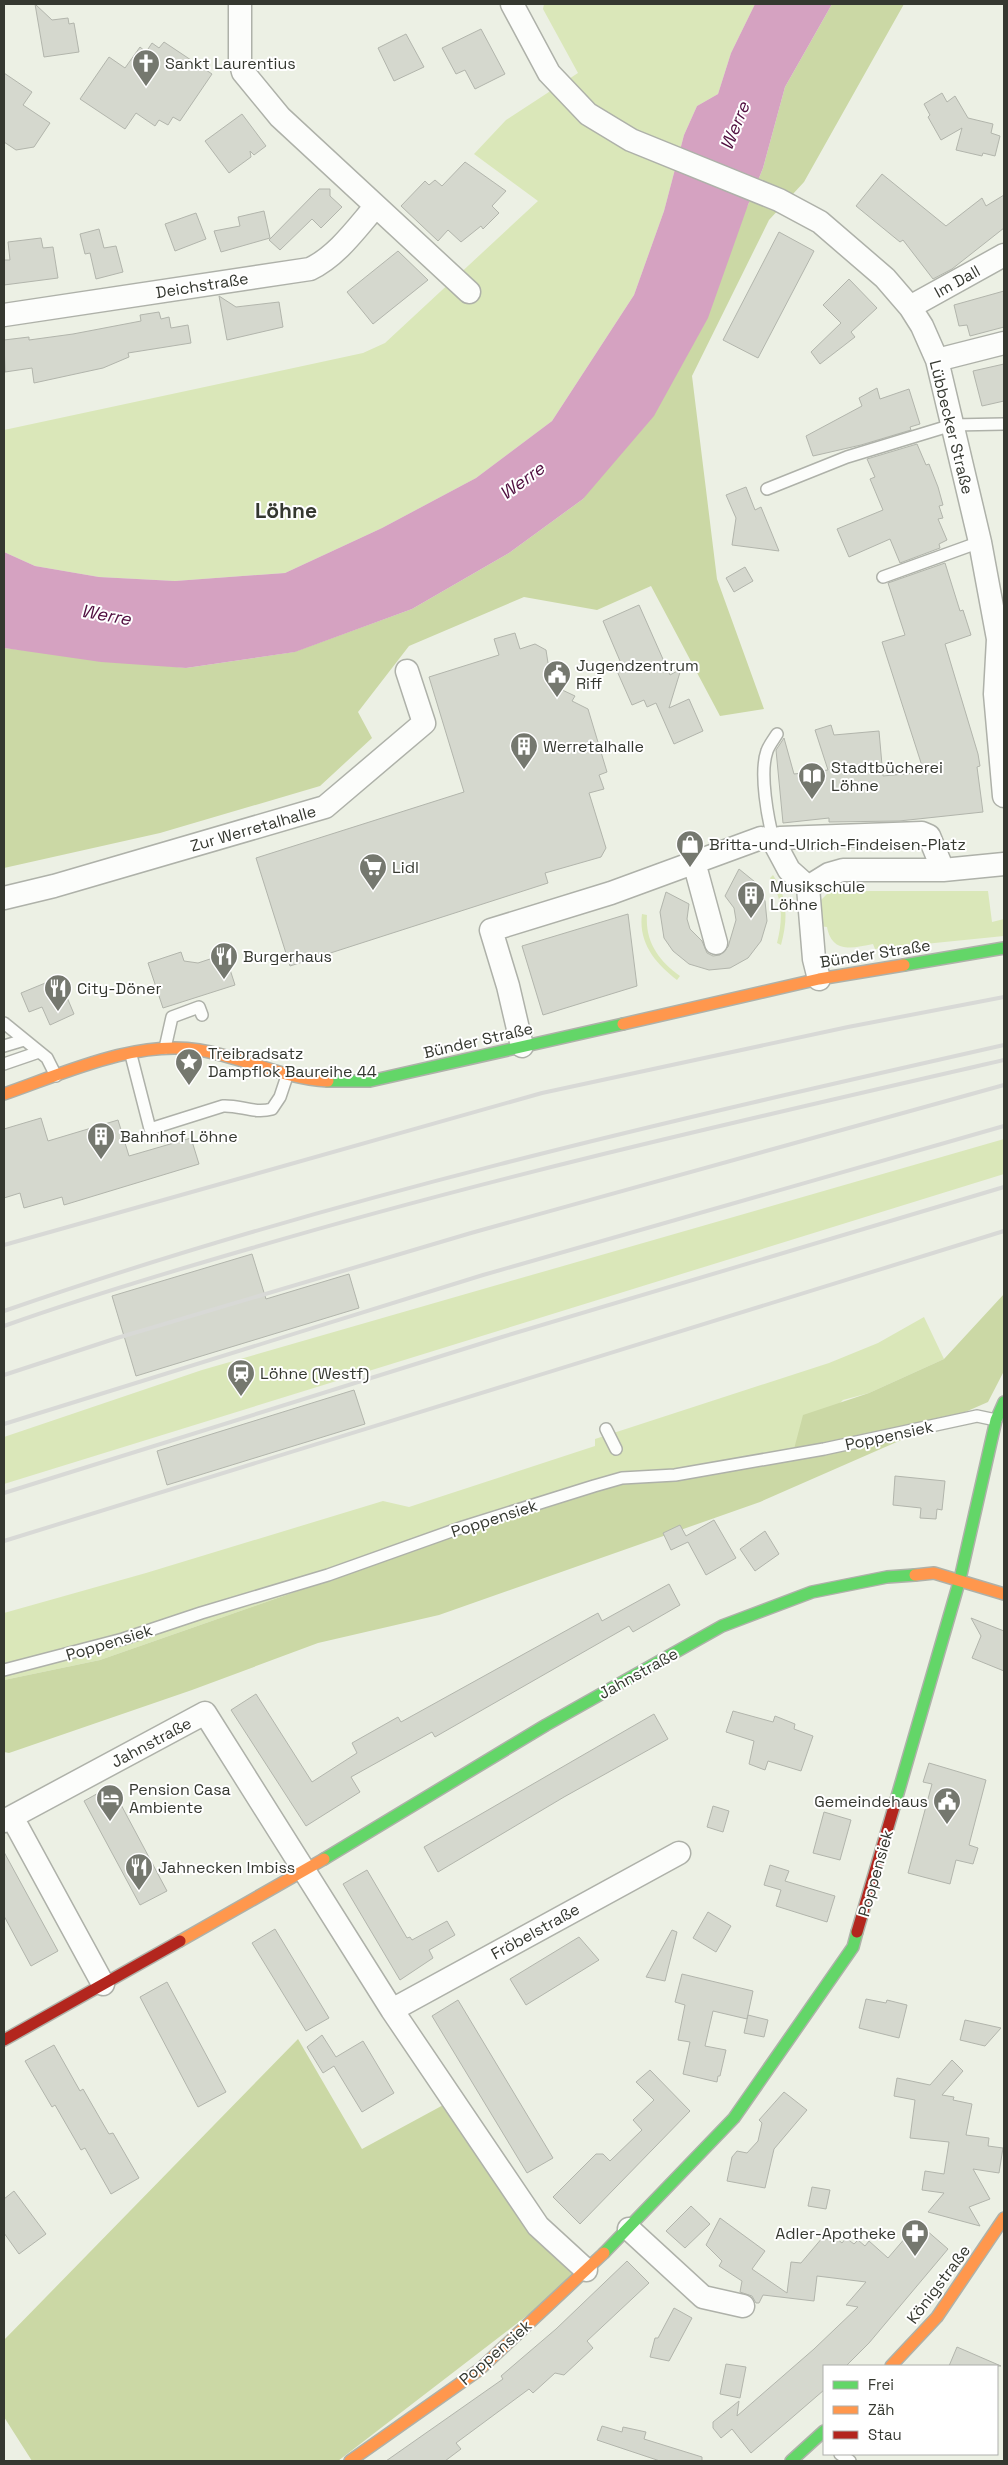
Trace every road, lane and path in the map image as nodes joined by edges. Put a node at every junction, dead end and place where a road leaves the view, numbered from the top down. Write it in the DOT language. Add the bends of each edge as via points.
graph roads {
  1 [pos="240,4"];
  2 [pos="512,4"];
  3 [pos="375,207"];
  4 [pos="1004,255"];
  5 [pos="470,292"];
  6 [pos="910,307"];
  7 [pos="4,315"];
  8 [pos="1004,343"];
  9 [pos="937,360"];
  10 [pos="1004,424"];
  11 [pos="952,425"];
  12 [pos="767,488"];
  13 [pos="980,542"];
  14 [pos="884,577"];
  15 [pos="407,672"];
  16 [pos="777,734"];
  17 [pos="1004,796"];
  18 [pos="768,840"];
  19 [pos="694,862"];
  20 [pos="1004,864"];
  21 [pos="943,870"];
  22 [pos="808,887"];
  23 [pos="4,898"];
  24 [pos="716,943"];
  25 [pos="1004,948"];
  26 [pos="819,979"];
  27 [pos="202,1015"];
  28 [pos="5,1025"];
  29 [pos="24,1040"];
  30 [pos="4,1046"];
  31 [pos="522,1046"];
  32 [pos="165,1048"];
  33 [pos="39,1052"];
  34 [pos="131,1055"];
  35 [pos="4,1064"];
  36 [pos="287,1076"];
  37 [pos="56,1077"];
  38 [pos="4,1094"];
  39 [pos="1004,1402"];
  40 [pos="996,1420"];
  41 [pos="606,1429"];
  42 [pos="616,1449"];
  43 [pos="960,1579"];
  44 [pos="1004,1594"];
  45 [pos="4,1670"];
  46 [pos="8,1819"];
  47 [pos="678,1853"];
  48 [pos="304,1871"];
  49 [pos="103,1984"];
  50 [pos="392,2010"];
  51 [pos="4,2040"];
  52 [pos="1004,2218"];
  53 [pos="629,2229"];
  54 [pos="586,2270"];
  55 [pos="743,2306"];
  56 [pos="892,2365"];
  57 [pos="823,2435"];
  58 [pos="350,2461"];
  59 [pos="791,2461"];
  1 -- 3 [label="street" via="243,72 280,117"];
  2 -- 6 [label="street, Lübbecker Straße" via="549,73 588,114 632,140 780,200 820,222 885,278"];
  3 -- 5 [label="street"];
  3 -- 7 [label="street, Deichstraße" via="340,246 322,263 310,269"];
  4 -- 6 [label="street, Im Dall"];
  6 -- 9 [label="street, Lübbecker Straße"];
  8 -- 9 [label="street"];
  9 -- 11 [label="street, Lübbecker Straße"];
  10 -- 11 [label="lane"];
  11 -- 12 [label="lane" via="847,457"];
  11 -- 13 [label="street, Lübbecker Straße"];
  13 -- 14 [label="lane"];
  13 -- 17 [label="street, Lübbecker Straße" via="998,640 995,694"];
  15 -- 23 [label="street, Zur Werretalhalle" via="424,723 325,807"];
  16 -- 18 [label="lane" via="767,750 764,772 770,829"];
  18 -- 19 [label="street"];
  18 -- 21 [label="street" via="922,833 929,836"];
  18 -- 22 [label="street" via="789,870"];
  19 -- 24 [label="street"];
  19 -- 31 [label="street" via="610,893 491,930"];
  20 -- 21 [label="street"];
  21 -- 22 [label="street" via="843,870 829,874"];
  22 -- 26 [label="street" via="814,959"];
  25 -- 26 [label="street, Bünder Straße"];
  26 -- 31 [label="street, Bünder Straße"];
  27 -- 32 [label="lane" via="199,1007 172,1016"];
  28 -- 29 [label="lane"];
  29 -- 30 [label="lane"];
  29 -- 33 [label="lane"];
  31 -- 36 [label="street, Bünder Straße" via="370,1081 338,1082"];
  32 -- 34 [label="street, Bünder Straße"];
  32 -- 36 [label="street, Bünder Straße" via="188,1048"];
  33 -- 35 [label="lane"];
  33 -- 37 [label="lane" via="47,1058"];
  34 -- 36 [label="lane" via="150,1128 223,1106 251,1111 272,1109"];
  34 -- 37 [label="street, Bünder Straße"];
  37 -- 38 [label="street, Bünder Straße"];
  39 -- 40 [label="street, Poppensiek"];
  40 -- 43 [label="street, Poppensiek"];
  40 -- 45 [label="lane, Poppensiek" via="977,1416 824,1449 675,1475 613,1481 123,1639"];
  41 -- 42 [label="lane"];
  43 -- 44 [label="street, Jahnstraße"];
  43 -- 48 [label="street, Jahnstraße" via="934,1573 878,1579 812,1592 722,1626 546,1725"];
  43 -- 53 [label="street, Poppensiek" via="854,1947 734,2118"];
  46 -- 48 [label="street, Jahnstraße" via="204,1713"];
  46 -- 49 [label="street, Jahnstraße"];
  47 -- 50 [label="street, Fröbelstraße"];
  48 -- 49 [label="street, Jahnstraße"];
  48 -- 50 [label="street"];
  49 -- 51 [label="street, Jahnstraße"];
  50 -- 54 [label="street" via="538,2226"];
  52 -- 56 [label="street, Königstraße" via="937,2317"];
  53 -- 54 [label="street, Poppensiek"];
  53 -- 55 [label="street" via="703,2297"];
  54 -- 58 [label="street, Poppensiek" via="479,2370"];
  57 -- 59 [label="street"];
}
